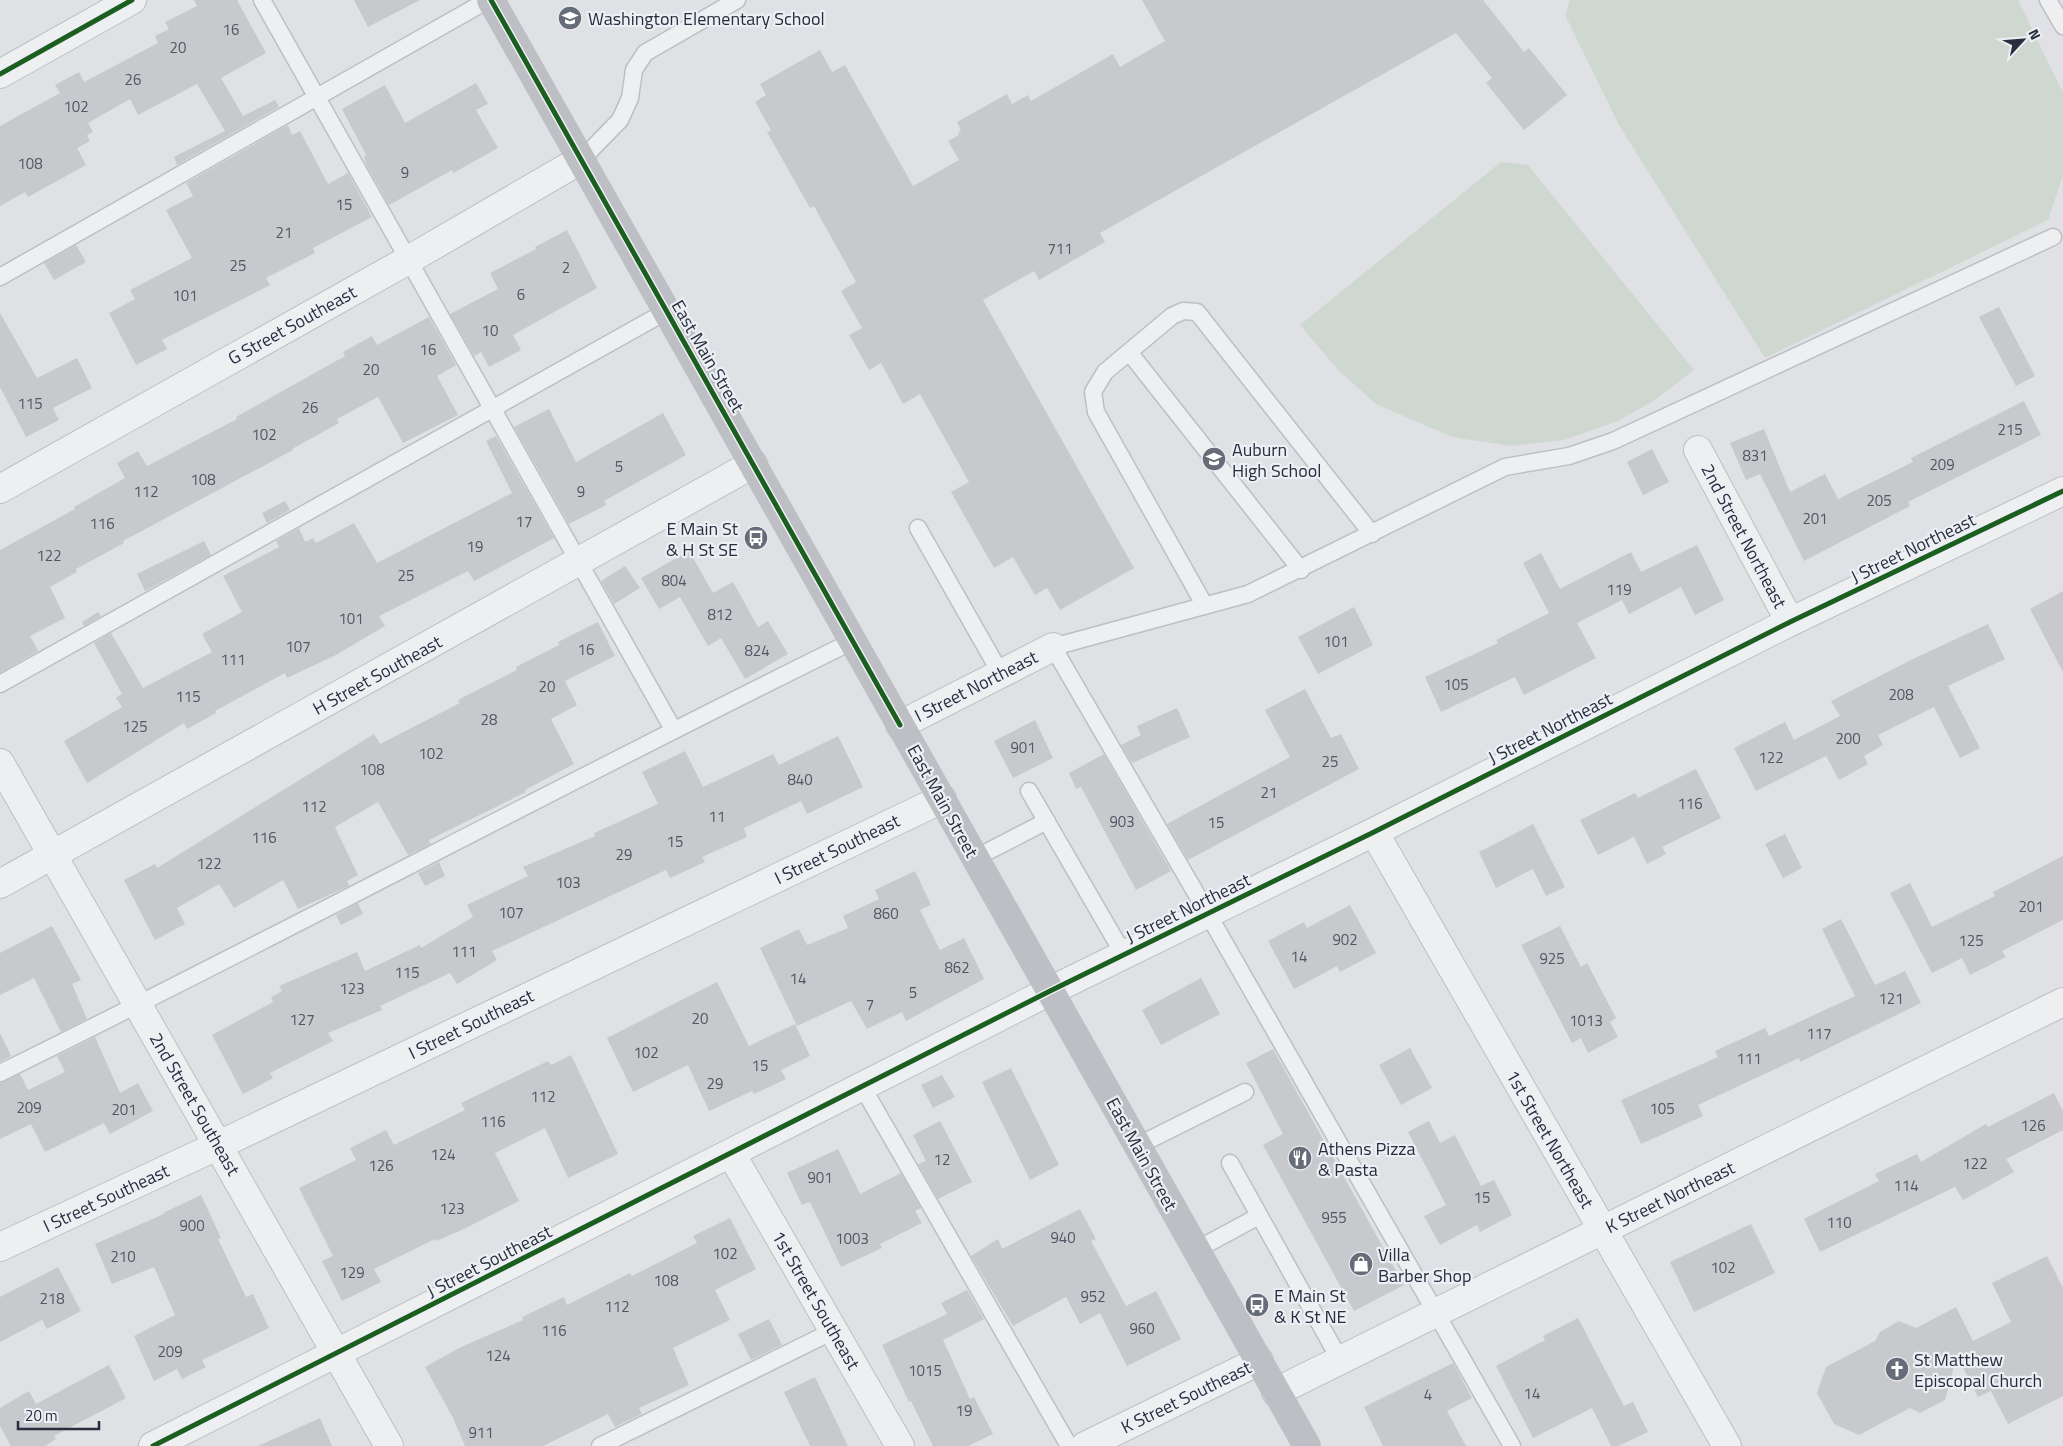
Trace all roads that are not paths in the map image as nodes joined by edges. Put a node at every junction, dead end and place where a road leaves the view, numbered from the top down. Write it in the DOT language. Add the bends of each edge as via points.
graph roads {
  1 [pos="132,0"];
  2 [pos="262,0"];
  3 [pos="490,0"];
  4 [pos="737,0"];
  5 [pos="2048,0"];
  6 [pos="2063,26"];
  7 [pos="0,74"];
  8 [pos="316,98"];
  9 [pos="582,159"];
  10 [pos="2052,238"];
  11 [pos="410,259"];
  12 [pos="0,277"];
  13 [pos="667,311"];
  14 [pos="1129,352"];
  15 [pos="494,409"];
  16 [pos="1698,450"];
  17 [pos="753,464"];
  18 [pos="0,489"];
  19 [pos="2063,490"];
  20 [pos="918,528"];
  21 [pos="1372,534"];
  22 [pos="580,561"];
  23 [pos="1300,570"];
  24 [pos="1205,606"];
  25 [pos="1790,622"];
  26 [pos="853,641"];
  27 [pos="1053,647"];
  28 [pos="1001,674"];
  29 [pos="0,684"];
  30 [pos="900,725"];
  31 [pos="674,729"];
  32 [pos="0,763"];
  33 [pos="1029,790"];
  34 [pos="942,799"];
  35 [pos="1046,821"];
  36 [pos="1374,832"];
  37 [pos="53,856"];
  38 [pos="976,858"];
  39 [pos="0,884"];
  40 [pos="1208,914"];
  41 [pos="1124,955"];
  42 [pos="1050,992"];
  43 [pos="2063,1002"];
  44 [pos="139,1005"];
  45 [pos="0,1073"];
  46 [pos="863,1088"];
  47 [pos="1245,1092"];
  48 [pos="218,1145"];
  49 [pos="1137,1146"];
  50 [pos="732,1155"];
  51 [pos="1230,1163"];
  52 [pos="1259,1216"];
  53 [pos="1602,1230"];
  54 [pos="0,1248"];
  55 [pos="1196,1250"];
  56 [pos="1435,1313"];
  57 [pos="833,1331"];
  58 [pos="336,1353"];
  59 [pos="1340,1360"];
  60 [pos="1259,1361"];
  61 [pos="1276,1392"];
  62 [pos="153,1446"];
  63 [pos="389,1446"];
  64 [pos="600,1446"];
  65 [pos="900,1446"];
  66 [pos="1069,1446"];
  67 [pos="1085,1446"];
  68 [pos="1307,1446"];
  69 [pos="1512,1446"];
  70 [pos="1727,1446"];
  1 -- 7 [label="street"];
  2 -- 8 [label="lane"];
  3 -- 8 [label="lane"];
  3 -- 9 [label="main road, East Main Street"];
  4 -- 9 [label="lane" via="646,53 634,70 630,98 620,120"];
  5 -- 6 [label="lane"];
  8 -- 11 [label="lane"];
  8 -- 12 [label="lane"];
  9 -- 11 [label="street, G Street Southeast"];
  9 -- 13 [label="main road, East Main Street"];
  10 -- 21 [label="lane" via="1613,441 1569,456 1505,467"];
  11 -- 15 [label="lane"];
  11 -- 18 [label="street, G Street Southeast"];
  13 -- 15 [label="lane"];
  13 -- 17 [label="main road, East Main Street"];
  14 -- 21 [label="lane" via="1172,316 1183,310 1197,312"];
  14 -- 23 [label="lane"];
  14 -- 24 [label="lane" via="1105,372 1093,392 1096,412"];
  15 -- 22 [label="lane"];
  15 -- 29 [label="lane"];
  16 -- 25 [label="street, 2nd Street Northeast"];
  17 -- 22 [label="street, H Street Southeast"];
  17 -- 26 [label="main road, East Main Street"];
  19 -- 25 [label="street, J Street Northeast"];
  20 -- 28 [label="lane"];
  21 -- 23 [label="lane"];
  22 -- 31 [label="lane"];
  22 -- 37 [label="street, H Street Southeast"];
  23 -- 24 [label="lane" via="1248,594"];
  24 -- 27 [label="lane"];
  25 -- 36 [label="street, J Street Northeast"];
  26 -- 30 [label="main road, East Main Street"];
  26 -- 31 [label="lane"];
  27 -- 28 [label="street, I Street Northeast"];
  27 -- 40 [label="lane"];
  28 -- 30 [label="street, I Street Northeast"];
  30 -- 34 [label="main road, East Main Street"];
  31 -- 44 [label="lane"];
  32 -- 37 [label="street, 2nd Street Southeast"];
  33 -- 35 [label="lane"];
  34 -- 38 [label="main road, East Main Street"];
  34 -- 48 [label="street, I Street Southeast"];
  35 -- 38 [label="lane"];
  35 -- 41 [label="lane"];
  36 -- 40 [label="street, J Street Northeast"];
  36 -- 53 [label="street, 1st Street Northeast"];
  37 -- 39 [label="street, H Street Southeast"];
  37 -- 44 [label="street, 2nd Street Southeast"];
  38 -- 42 [label="main road, East Main Street"];
  40 -- 41 [label="street, J Street Northeast"];
  40 -- 56 [label="lane"];
  41 -- 42 [label="street, J Street Northeast"];
  42 -- 46 [label="street, J Street Southeast"];
  42 -- 49 [label="main road, East Main Street"];
  43 -- 53 [label="street, K Street Northeast"];
  44 -- 45 [label="lane"];
  44 -- 48 [label="street, 2nd Street Southeast"];
  46 -- 50 [label="street, J Street Southeast"];
  46 -- 66 [label="lane"];
  47 -- 49 [label="lane"];
  48 -- 54 [label="street, I Street Southeast"];
  48 -- 58 [label="street, 2nd Street Southeast"];
  49 -- 55 [label="main road, East Main Street"];
  50 -- 57 [label="street, 1st Street Southeast"];
  50 -- 58 [label="street, J Street Southeast"];
  51 -- 52 [label="lane"];
  52 -- 55 [label="lane"];
  52 -- 59 [label="lane"];
  53 -- 56 [label="street, K Street Northeast"];
  53 -- 70 [label="street, 1st Street Northeast"];
  55 -- 60 [label="main road, East Main Street"];
  56 -- 59 [label="street, K Street Northeast"];
  56 -- 69 [label="lane"];
  57 -- 64 [label="lane"];
  57 -- 65 [label="street, 1st Street Southeast"];
  58 -- 62 [label="street, J Street Southeast"];
  58 -- 63 [label="street, 2nd Street Southeast"];
  59 -- 61 [label="street, K Street Northeast"];
  60 -- 61 [label="main road, East Main Street"];
  60 -- 67 [label="street, K Street Southeast"];
  61 -- 68 [label="main road, East Main Street"];
}
